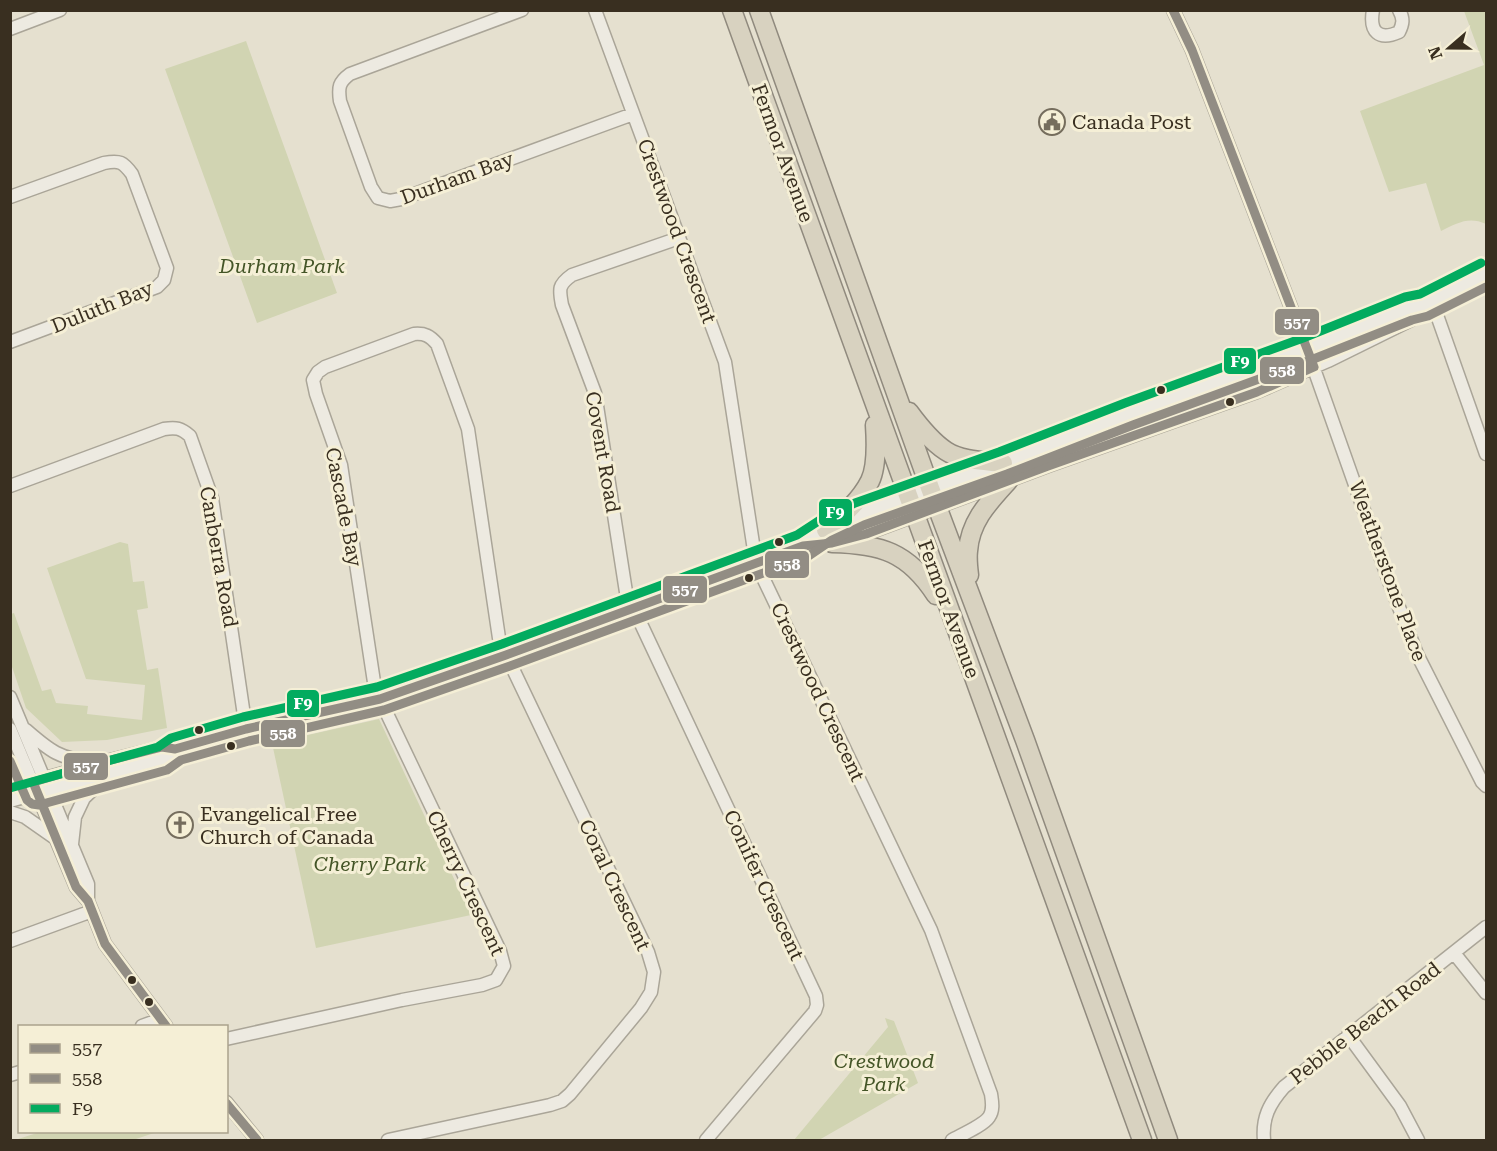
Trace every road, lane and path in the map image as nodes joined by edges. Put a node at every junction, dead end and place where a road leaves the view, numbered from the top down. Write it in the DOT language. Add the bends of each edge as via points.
graph roads {
  1 [pos="60,10"];
  2 [pos="522,10"];
  3 [pos="595,10"];
  4 [pos="732,10"];
  5 [pos="759,10"];
  6 [pos="1173,10"];
  7 [pos="1373,10"];
  8 [pos="1399,10"];
  9 [pos="10,29"];
  10 [pos="633,114"];
  11 [pos="10,197"];
  12 [pos="679,238"];
  13 [pos="1486,274"];
  14 [pos="1428,303"];
  15 [pos="10,342"];
  16 [pos="1307,349"];
  17 [pos="1314,367"];
  18 [pos="897,397"];
  19 [pos="872,399"];
  20 [pos="1129,414"];
  21 [pos="1136,434"];
  22 [pos="1486,454"];
  23 [pos="1005,472"];
  24 [pos="10,486"];
  25 [pos="930,488"];
  26 [pos="908,496"];
  27 [pos="938,508"];
  28 [pos="915,517"];
  29 [pos="828,537"];
  30 [pos="756,563"];
  31 [pos="970,595"];
  32 [pos="632,608"];
  33 [pos="953,621"];
  34 [pos="506,655"];
  35 [pos="10,696"];
  36 [pos="380,699"];
  37 [pos="16,728"];
  38 [pos="246,729"];
  39 [pos="175,749"];
  40 [pos="99,763"];
  41 [pos="110,773"];
  42 [pos="41,786"];
  43 [pos="1486,786"];
  44 [pos="10,788"];
  45 [pos="10,801"];
  46 [pos="10,812"];
  47 [pos="56,838"];
  48 [pos="71,845"];
  49 [pos="90,906"];
  50 [pos="1486,927"];
  51 [pos="10,940"];
  52 [pos="1454,953"];
  53 [pos="1486,993"];
  54 [pos="163,1023"];
  55 [pos="1348,1035"];
  56 [pos="228,1039"];
  57 [pos="228,1104"];
  58 [pos="1263,1136"];
  59 [pos="257,1140"];
  60 [pos="388,1140"];
  61 [pos="706,1140"];
  62 [pos="952,1140"];
  63 [pos="1142,1140"];
  64 [pos="1168,1140"];
  65 [pos="1418,1140"];
  1 -- 9 [label="street"];
  2 -- 10 [label="street, Durham Bay" via="342,80 338,89 340,101 378,198 400,199"];
  3 -- 10 [label="street, Crestwood Crescent"];
  4 -- 19 [label="highway, Fermor Avenue"];
  5 -- 18 [label="highway, Fermor Avenue"];
  6 -- 16 [label="street, Weatherstone Place"];
  7 -- 8 [label="street" via="1372,25 1383,36 1399,32"];
  10 -- 12 [label="street, Crestwood Crescent"];
  11 -- 15 [label="street, Duluth Bay" via="104,163 115,160 125,164 167,268 157,287"];
  12 -- 30 [label="street, Crestwood Crescent" via="727,372"];
  12 -- 32 [label="street, Covent Road" via="572,275 559,291 595,393 626,592"];
  13 -- 14 [label="street"];
  14 -- 16 [label="street"];
  14 -- 17 [label="street" via="1413,319"];
  14 -- 22 [label="street"];
  16 -- 17 [label="street, Weatherstone Place"];
  16 -- 20 [label="street"];
  17 -- 21 [label="street" via="1257,392"];
  17 -- 43 [label="street, Weatherstone Place" via="1417,654"];
  18 -- 23 [label="highway" via="925,433 947,452"];
  18 -- 25 [label="highway, Fermor Avenue"];
  19 -- 26 [label="highway, Fermor Avenue"];
  19 -- 29 [label="highway" via="877,446 871,479"];
  20 -- 21 [label="street"];
  20 -- 23 [label="street"];
  21 -- 23 [label="street"];
  23 -- 25 [label="street"];
  23 -- 27 [label="street"];
  23 -- 31 [label="highway" via="974,524 968,550"];
  24 -- 38 [label="street, Canberra Road" via="164,429 182,429 190,436 212,498"];
  25 -- 26 [label="street"];
  25 -- 27 [label="highway, Fermor Avenue"];
  26 -- 28 [label="highway, Fermor Avenue"];
  26 -- 29 [label="street" via="859,514"];
  27 -- 28 [label="street"];
  27 -- 31 [label="highway, Fermor Avenue"];
  28 -- 29 [label="street" via="866,534"];
  28 -- 33 [label="highway, Fermor Avenue"];
  29 -- 30 [label="street"];
  29 -- 33 [label="highway" via="896,554 924,577"];
  30 -- 32 [label="street"];
  30 -- 62 [label="street, Crestwood Crescent" via="932,930 991,1094 993,1106 989,1117"];
  31 -- 64 [label="highway, Fermor Avenue"];
  32 -- 34 [label="street"];
  32 -- 61 [label="street, Conifer Crescent" via="816,996 814,1011"];
  33 -- 63 [label="highway, Fermor Avenue"];
  34 -- 36 [label="street"];
  34 -- 36 [label="street, Cascade Bay" via="499,638 468,429 437,344 430,336 414,334 325,367 313,380 341,465 374,682"];
  34 -- 60 [label="street, Coral Crescent" via="648,952 654,972 651,992 562,1101"];
  35 -- 37 [label="street"];
  36 -- 38 [label="street"];
  36 -- 56 [label="street, Cherry Crescent" via="504,966 496,980 482,985"];
  37 -- 40 [label="street" via="59,756"];
  37 -- 42 [label="street"];
  38 -- 39 [label="street"];
  39 -- 40 [label="street" via="162,747"];
  39 -- 41 [label="street" via="164,758"];
  40 -- 42 [label="street"];
  41 -- 42 [label="street"];
  41 -- 48 [label="street" via="84,798 75,817"];
  42 -- 44 [label="street"];
  42 -- 45 [label="street"];
  42 -- 47 [label="street"];
  42 -- 48 [label="street"];
  46 -- 47 [label="street" via="25,817"];
  47 -- 49 [label="street" via="76,886"];
  48 -- 49 [label="street" via="88,884"];
  49 -- 51 [label="street"];
  49 -- 54 [label="street" via="105,944"];
  50 -- 52 [label="street, Pebble Beach Road"];
  52 -- 53 [label="street"];
  52 -- 55 [label="street, Pebble Beach Road"];
  55 -- 58 [label="street, Pebble Beach Road" via="1275,1096 1268,1107"];
  55 -- 65 [label="street" via="1400,1106"];
  57 -- 59 [label="street"];
}
